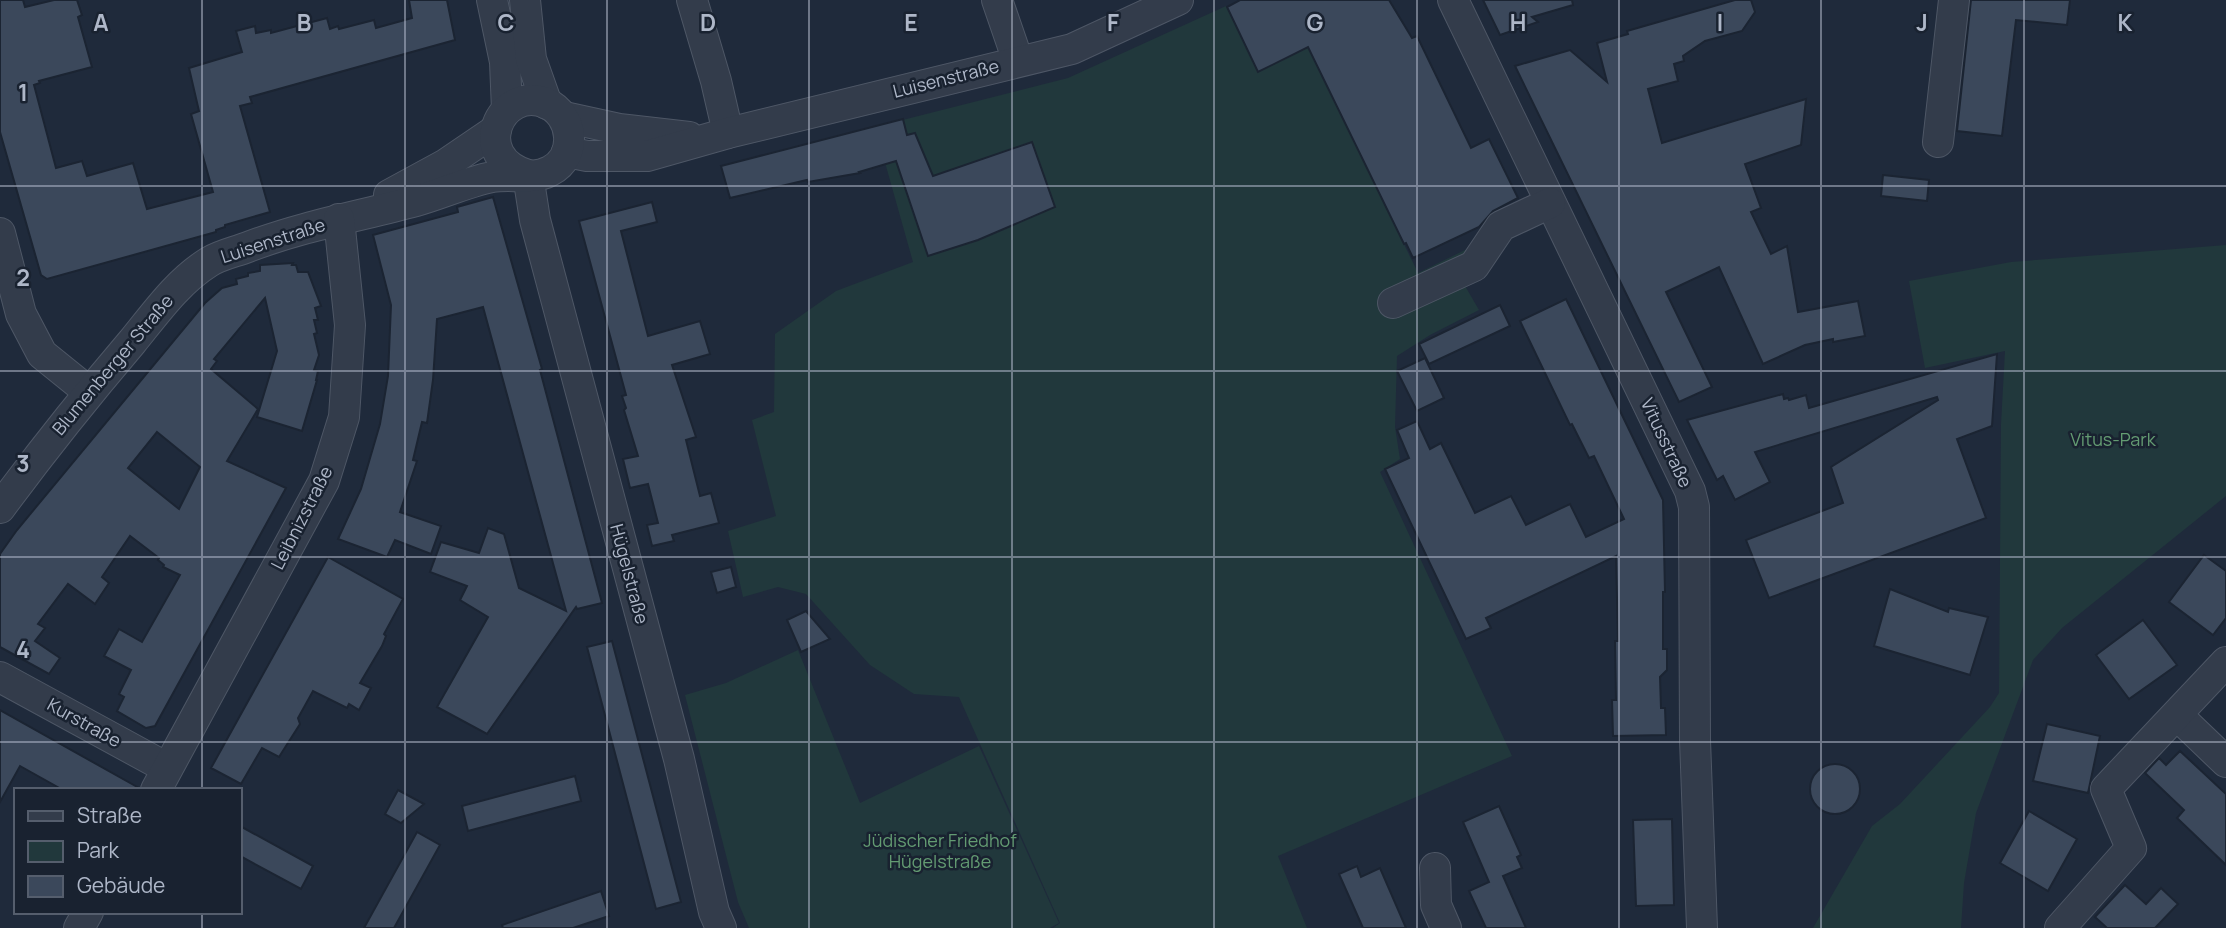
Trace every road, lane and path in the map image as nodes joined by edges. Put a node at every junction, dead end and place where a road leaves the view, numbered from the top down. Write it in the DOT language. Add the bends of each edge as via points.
graph roads {
  1 [pos="492,0"];
  2 [pos="524,0"];
  3 [pos="692,0"];
  4 [pos="997,0"];
  5 [pos="1178,0"];
  6 [pos="1453,0"];
  7 [pos="1954,0"];
  8 [pos="1018,61"];
  9 [pos="556,111"];
  10 [pos="502,120"];
  11 [pos="717,136"];
  12 [pos="1938,142"];
  13 [pos="567,152"];
  14 [pos="528,175"];
  15 [pos="1550,203"];
  16 [pos="339,219"];
  17 [pos="0,233"];
  18 [pos="175,290"];
  19 [pos="1393,303"];
  20 [pos="11,317"];
  21 [pos="89,392"];
  22 [pos="0,508"];
  23 [pos="2226,662"];
  24 [pos="0,677"];
  25 [pos="2178,715"];
  26 [pos="2226,762"];
  27 [pos="161,779"];
  28 [pos="1435,868"];
  29 [pos="721,928"];
  30 [pos="1446,928"];
  31 [pos="1702,928"];
  32 [pos="2060,928"];
  1 -- 10 [label="street" via="505,62"];
  2 -- 9 [label="street" via="531,59"];
  3 -- 11 [label="street" via="716,81"];
  4 -- 8 [label="street"];
  5 -- 8 [label="street, Luisenstraße" via="1072,49"];
  6 -- 15 [label="street, Vitusstraße"];
  7 -- 12 [label="street"];
  8 -- 11 [label="street, Luisenstraße"];
  9 -- 10 [label="street" via="526,101 516,104"];
  9 -- 11 [label="street, Luisenstraße" via="619,130"];
  9 -- 13 [label="street" via="569,128"];
  10 -- 14 [label="street" via="495,143 499,155 516,172"];
  10 -- 16 [label="street, Luisenstraße" via="413,184"];
  11 -- 13 [label="street, Luisenstraße" via="647,156"];
  13 -- 14 [label="street" via="552,170"];
  14 -- 16 [label="street, Luisenstraße" via="491,177"];
  14 -- 29 [label="street, Hügelstraße" via="535,220"];
  15 -- 19 [label="street" via="1502,226 1474,266"];
  15 -- 31 [label="street, Vitusstraße" via="1690,491 1694,508 1695,753"];
  16 -- 18 [label="street, Luisenstraße" via="209,262"];
  16 -- 27 [label="street, Leibnizstraße" via="350,325 344,417 324,481"];
  17 -- 20 [label="street"];
  18 -- 21 [label="street, Blumenberger Straße"];
  20 -- 21 [label="street" via="42,354"];
  21 -- 22 [label="street, Blumenberger Straße"];
  23 -- 25 [label="street"];
  24 -- 27 [label="street, Kurstraße"];
  25 -- 26 [label="street"];
  25 -- 32 [label="street" via="2105,789 2131,848"];
  28 -- 30 [label="street" via="1436,905"];
}
